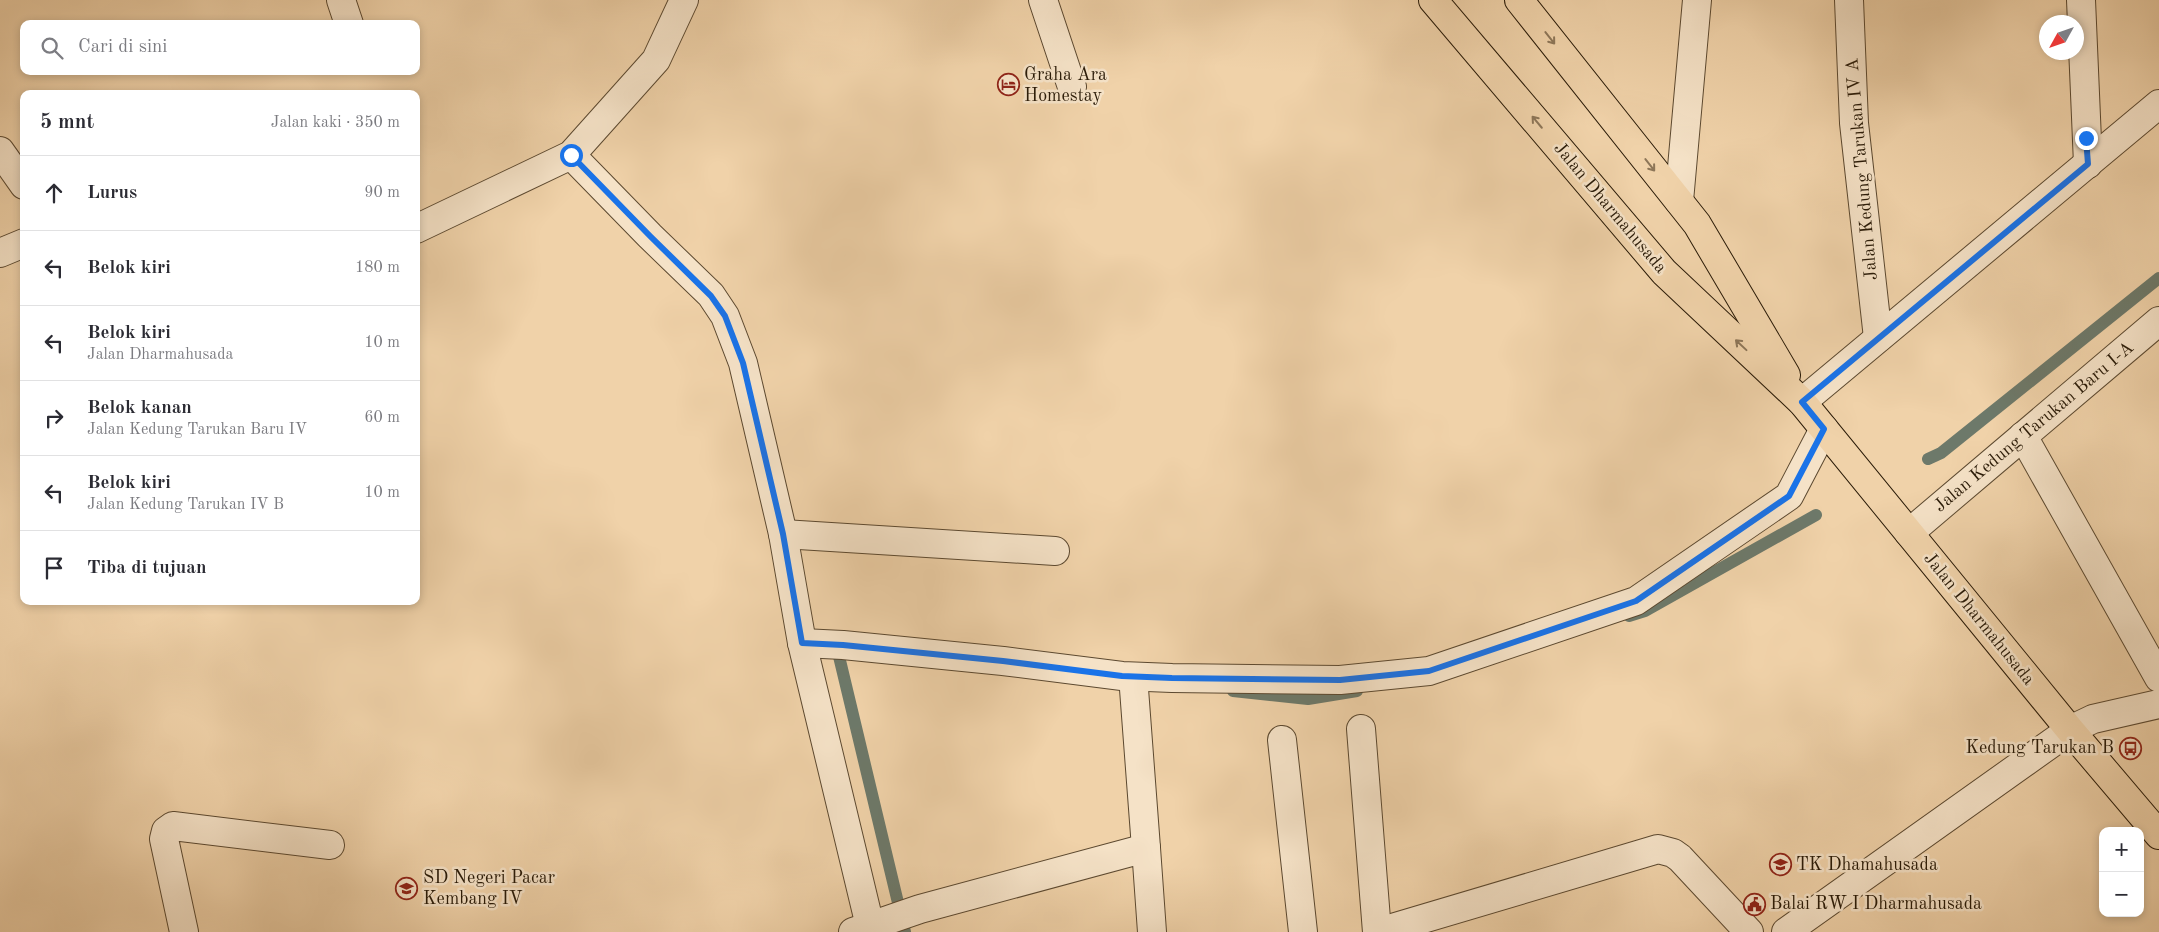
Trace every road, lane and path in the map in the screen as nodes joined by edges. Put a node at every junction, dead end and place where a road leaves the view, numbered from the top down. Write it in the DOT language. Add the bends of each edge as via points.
graph roads {
  1 [pos="342,0"];
  2 [pos="684,0"];
  3 [pos="1043,0"];
  4 [pos="1433,0"];
  5 [pos="1519,0"];
  6 [pos="1697,0"];
  7 [pos="1849,0"];
  8 [pos="2081,0"];
  9 [pos="348,20"];
  10 [pos="1072,87"];
  11 [pos="2159,104"];
  12 [pos="0,151"];
  13 [pos="571,155"];
  14 [pos="2088,164"];
  15 [pos="20,179"];
  16 [pos="1679,201"];
  17 [pos="420,228"];
  18 [pos="20,246"];
  19 [pos="0,253"];
  20 [pos="2159,320"];
  21 [pos="1878,338"];
  22 [pos="1802,402"];
  23 [pos="1824,429"];
  24 [pos="2023,436"];
  25 [pos="1909,533"];
  26 [pos="783,534"];
  27 [pos="1055,551"];
  28 [pos="802,643"];
  29 [pos="2159,678"];
  30 [pos="1134,689"];
  31 [pos="2159,704"];
  32 [pos="1361,729"];
  33 [pos="2070,730"];
  34 [pos="1282,740"];
  35 [pos="2159,835"];
  36 [pos="330,845"];
  37 [pos="1146,848"];
  38 [pos="868,927"];
  39 [pos="184,932"];
  40 [pos="1152,932"];
  41 [pos="1303,932"];
  42 [pos="1378,932"];
  43 [pos="1749,932"];
  44 [pos="1786,932"];
  1 -- 9 [label="street"];
  2 -- 13 [label="street" via="656,60"];
  3 -- 10 [label="street"];
  22 -- 4 [label="main road, Jalan Dharmahusada, one-way" via="1664,272"];
  5 -- 16 [label="main road, Jalan Dharmahusada, one-way"];
  6 -- 16 [label="street"];
  7 -- 21 [label="street, Jalan Kedung Tarukan IV A" via="1854,123"];
  8 -- 14 [label="street"];
  11 -- 14 [label="street"];
  12 -- 15 [label="street"];
  13 -- 17 [label="street"];
  13 -- 26 [label="street" via="720,306 743,363"];
  14 -- 21 [label="street"];
  16 -- 22 [label="main road, Jalan Dharmahusada" via="1697,224"];
  18 -- 19 [label="street"];
  20 -- 24 [label="street, Jalan Kedung Tarukan Baru I-A"];
  21 -- 22 [label="street"];
  22 -- 23 [label="main road, Jalan Dharmahusada"];
  23 -- 25 [label="main road, Jalan Dharmahusada"];
  23 -- 28 [label="street" via="1789,496 1636,601 1429,671 1340,680 1122,676 1003,661"];
  24 -- 25 [label="street, Jalan Kedung Tarukan Baru I-A"];
  24 -- 29 [label="street"];
  25 -- 33 [label="main road, Jalan Dharmahusada"];
  26 -- 27 [label="street"];
  26 -- 28 [label="street"];
  28 -- 38 [label="street"];
  30 -- 37 [label="street"];
  31 -- 33 [label="street" via="2092,719"];
  32 -- 42 [label="street"];
  33 -- 35 [label="main road, Jalan Dharmahusada"];
  33 -- 44 [label="street"];
  34 -- 41 [label="street"];
  36 -- 39 [label="street" via="173,826 166,831 164,840"];
  37 -- 38 [label="street"];
  37 -- 40 [label="street"];
  42 -- 43 [label="street" via="1658,849 1680,858"];
}
